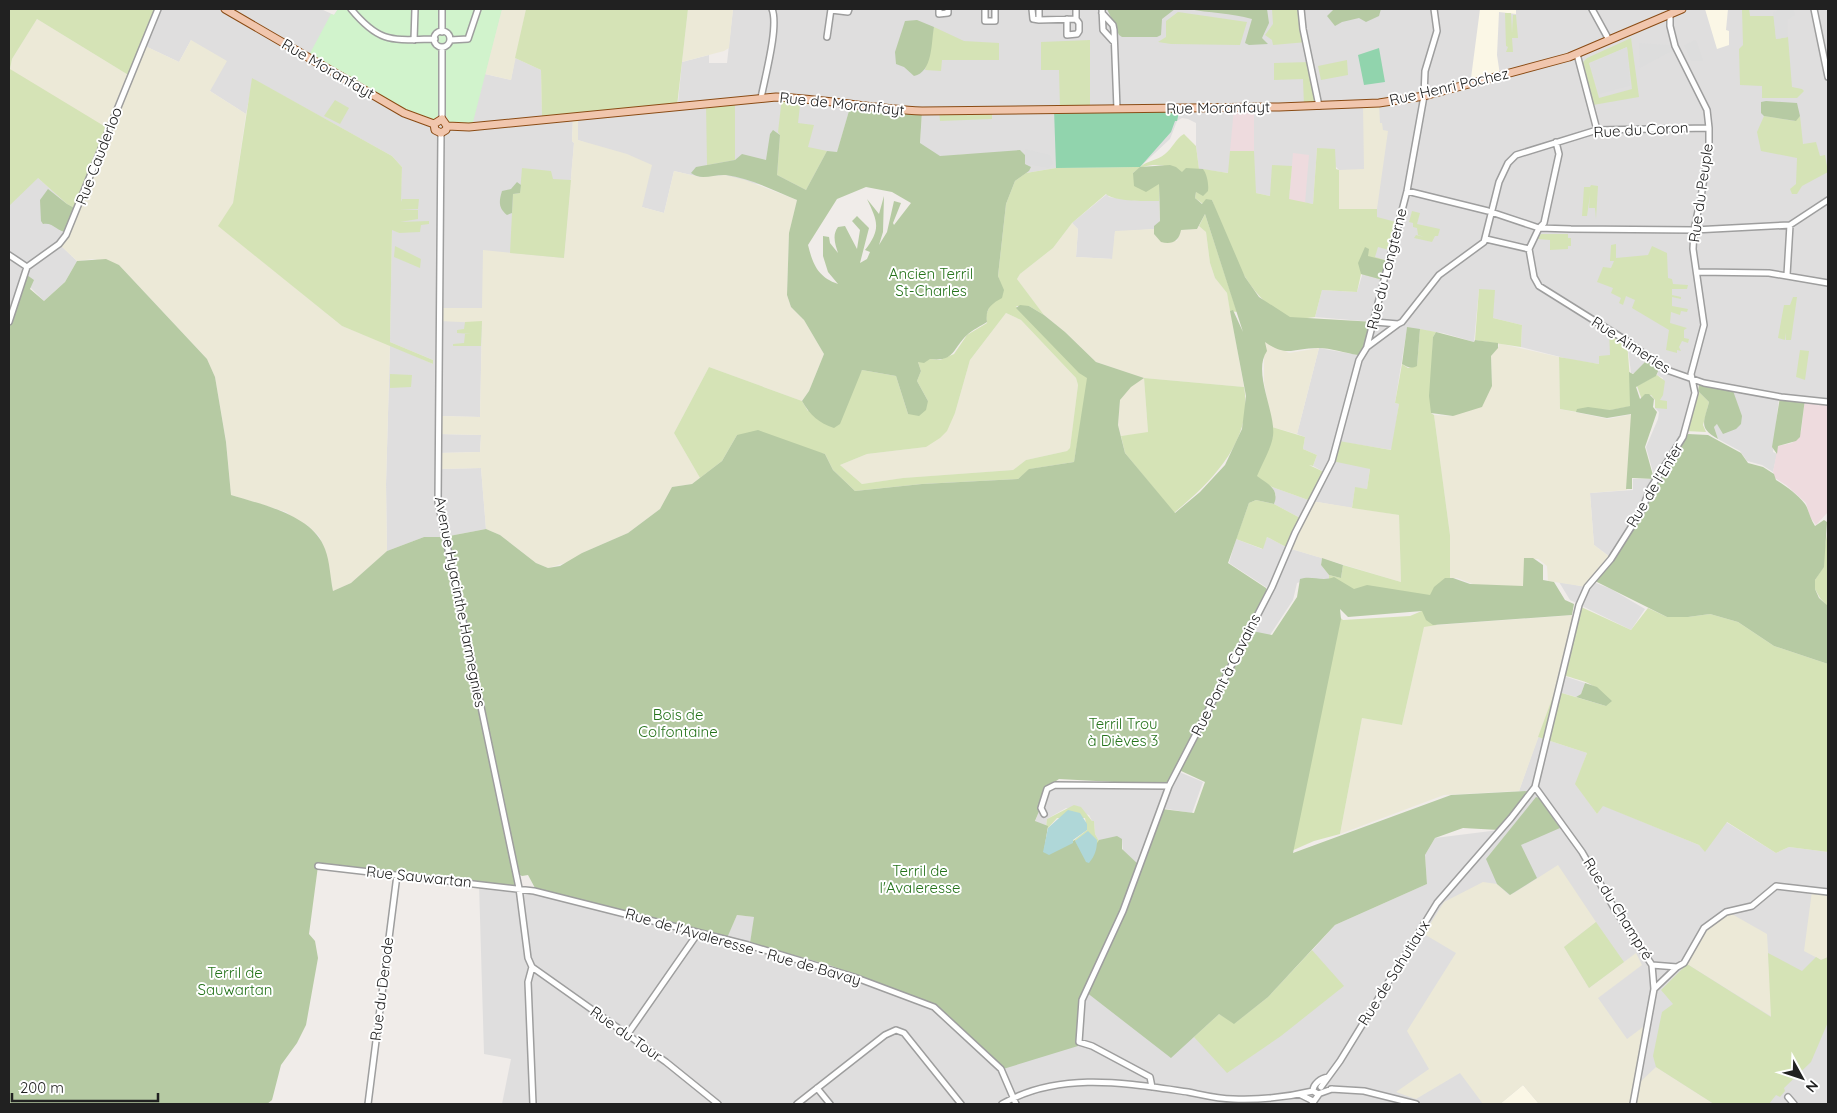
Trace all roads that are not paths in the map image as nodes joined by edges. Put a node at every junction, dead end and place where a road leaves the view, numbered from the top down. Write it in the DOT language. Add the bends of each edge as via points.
graph roads {
  1 [pos="158,9"];
  2 [pos="225,9"];
  3 [pos="351,9"];
  4 [pos="415,9"];
  5 [pos="442,9"];
  6 [pos="478,9"];
  7 [pos="772,9"];
  8 [pos="831,9"];
  9 [pos="849,9"];
  10 [pos="939,9"];
  11 [pos="948,9"];
  12 [pos="985,9"];
  13 [pos="995,9"];
  14 [pos="1032,9"];
  15 [pos="1039,9"];
  16 [pos="1078,9"];
  17 [pos="1301,9"];
  18 [pos="1434,9"];
  19 [pos="1592,9"];
  20 [pos="1681,9"];
  21 [pos="1814,9"];
  22 [pos="1102,11"];
  23 [pos="1670,14"];
  24 [pos="1067,19"];
  25 [pos="1039,20"];
  26 [pos="1078,21"];
  27 [pos="442,32"];
  28 [pos="827,37"];
  29 [pos="435,39"];
  30 [pos="414,40"];
  31 [pos="450,40"];
  32 [pos="1609,40"];
  33 [pos="1113,41"];
  34 [pos="442,47"];
  35 [pos="1577,54"];
  36 [pos="1828,77"];
  37 [pos="1424,96"];
  38 [pos="761,98"];
  39 [pos="1319,106"];
  40 [pos="1117,109"];
  41 [pos="442,119"];
  42 [pos="434,124"];
  43 [pos="447,126"];
  44 [pos="1709,128"];
  45 [pos="1597,130"];
  46 [pos="440,132"];
  47 [pos="1556,142"];
  48 [pos="1407,190"];
  49 [pos="1828,200"];
  50 [pos="1490,212"];
  51 [pos="1790,225"];
  52 [pos="1539,227"];
  53 [pos="1694,230"];
  54 [pos="1486,240"];
  55 [pos="1529,249"];
  56 [pos="9,255"];
  57 [pos="27,267"];
  58 [pos="1698,272"];
  59 [pos="1787,275"];
  60 [pos="1828,283"];
  61 [pos="9,322"];
  62 [pos="1374,322"];
  63 [pos="1398,324"];
  64 [pos="1367,347"];
  65 [pos="1691,378"];
  66 [pos="1828,402"];
  67 [pos="1170,786"];
  68 [pos="1535,787"];
  69 [pos="1044,814"];
  70 [pos="318,866"];
  71 [pos="397,874"];
  72 [pos="519,888"];
  73 [pos="1828,892"];
  74 [pos="698,933"];
  75 [pos="1652,965"];
  76 [pos="532,966"];
  77 [pos="1677,967"];
  78 [pos="1654,989"];
  79 [pos="627,1035"];
  80 [pos="1327,1078"];
  81 [pos="1152,1087"];
  82 [pos="817,1088"];
  83 [pos="1318,1090"];
  84 [pos="1332,1090"];
  85 [pos="1298,1094"];
  86 [pos="1788,1097"];
  87 [pos="1013,1098"];
  88 [pos="1311,1103"];
  89 [pos="368,1104"];
  90 [pos="533,1104"];
  91 [pos="718,1104"];
  92 [pos="797,1104"];
  93 [pos="830,1104"];
  94 [pos="961,1104"];
  95 [pos="1002,1104"];
  96 [pos="1016,1104"];
  97 [pos="1416,1104"];
  98 [pos="1633,1104"];
  99 [pos="1794,1104"];
  1 -- 57 [label="street, Rue Cauderloo" via="71,226 59,244"];
  2 -- 42 [label="main road, Rue Moranfayt" via="404,113"];
  3 -- 30 [label="street" via="366,26 386,39"];
  4 -- 30 [label="street"];
  5 -- 27 [label="street"];
  6 -- 31 [label="street" via="468,39"];
  7 -- 38 [label="street" via="770,52"];
  8 -- 9 [label="street" via="848,12"];
  8 -- 28 [label="street"];
  10 -- 11 [label="street" via="939,14 948,13"];
  12 -- 13 [label="street" via="985,22 995,22"];
  14 -- 25 [label="street" via="1033,19"];
  15 -- 25 [label="street"];
  16 -- 26 [label="street"];
  17 -- 39 [label="street" via="1302,29"];
  18 -- 37 [label="street, Rue du Longterne" via="1437,31 1424,71"];
  19 -- 32 [label="street"];
  20 -- 23 [label="main road, Rue Henri Pochez"];
  21 -- 36 [label="street"];
  22 -- 33 [label="street" via="1103,30"];
  22 -- 33 [label="street" via="1113,24"];
  23 -- 32 [label="main road, Rue Henri Pochez"];
  23 -- 44 [label="street, Rue du Peuple" via="1675,46 1707,110"];
  24 -- 25 [label="street"];
  24 -- 26 [label="street"];
  24 -- 26 [label="street" via="1067,35 1078,33"];
  27 -- 29 [label="street"];
  27 -- 31 [label="street" via="448,34"];
  29 -- 30 [label="street"];
  29 -- 34 [label="street" via="436,44"];
  31 -- 34 [label="street"];
  32 -- 35 [label="main road, Rue Henri Pochez"];
  33 -- 40 [label="street"];
  34 -- 41 [label="street"];
  35 -- 37 [label="main road, Rue Henri Pochez"];
  35 -- 45 [label="street"];
  37 -- 39 [label="main road, Rue Henri Pochez" via="1369,104"];
  37 -- 48 [label="street, Rue du Longterne"];
  38 -- 40 [label="main road, Rue de Moranfayt" via="801,97 922,111"];
  38 -- 43 [label="main road, Rue de Moranfayt" via="469,127"];
  39 -- 40 [label="main road, Rue Moranfayt"];
  41 -- 42 [label="main road"];
  41 -- 43 [label="main road"];
  42 -- 46 [label="main road" via="435,130"];
  43 -- 46 [label="main road"];
  44 -- 45 [label="street, Rue du Coron"];
  44 -- 53 [label="street, Rue du Peuple" via="1709,146"];
  45 -- 47 [label="street, Rue du Coron"];
  46 -- 72 [label="street, Avenue Hyacinthe Harmegnies" via="438,502"];
  47 -- 50 [label="street, Rue du Coron" via="1520,153 1508,163"];
  47 -- 52 [label="street" via="1559,154 1544,223"];
  48 -- 50 [label="street"];
  48 -- 62 [label="street, Rue du Longterne"];
  49 -- 51 [label="street"];
  50 -- 52 [label="street"];
  50 -- 54 [label="street, Rue du Coron"];
  51 -- 53 [label="street"];
  51 -- 59 [label="street"];
  52 -- 53 [label="street"];
  52 -- 55 [label="street"];
  53 -- 58 [label="street, Rue du Peuple"];
  54 -- 55 [label="street"];
  54 -- 63 [label="street" via="1439,275 1405,321"];
  55 -- 65 [label="street, Rue Aimeries" via="1539,286 1627,341 1664,369"];
  56 -- 57 [label="street"];
  57 -- 61 [label="street"];
  58 -- 59 [label="street"];
  58 -- 65 [label="street, Rue du Peuple" via="1704,325"];
  59 -- 60 [label="street"];
  62 -- 63 [label="street"];
  62 -- 64 [label="street, Rue du Longterne"];
  63 -- 64 [label="street, Rue Pont à Cavains"];
  64 -- 67 [label="street, Rue Pont à Cavains" via="1359,360 1332,461 1295,533 1270,592"];
  65 -- 66 [label="street, Rue Aimeries" via="1781,397"];
  65 -- 68 [label="street, Rue de l'Enfer" via="1694,393 1683,437 1650,489 1642,510 1579,605"];
  67 -- 69 [label="street" via="1055,784 1047,789 1041,808"];
  67 -- 81 [label="street, Rue Pont à Cavains" via="1120,918 1082,1000 1079,1042 1150,1077"];
  68 -- 75 [label="street, Rue du Champré" via="1582,852"];
  68 -- 80 [label="street, Rue de Sahutiaux" via="1437,903"];
  70 -- 71 [label="street, Rue Sauwartan"];
  71 -- 72 [label="street, Rue Sauwartan"];
  71 -- 89 [label="street, Rue du Derode"];
  72 -- 74 [label="street, Rue de l'Avaleresse - Rue de Bavay"];
  72 -- 76 [label="street, Avenue Hyacinthe Harmegnies" via="528,958"];
  73 -- 77 [label="street" via="1776,886 1752,906 1726,912 1704,928 1684,963"];
  74 -- 79 [label="street"];
  74 -- 87 [label="street, Rue de l'Avaleresse - Rue de Bavay" via="827,968 934,1007 1001,1069"];
  75 -- 77 [label="street"];
  75 -- 78 [label="street, Rue du Champré"];
  76 -- 79 [label="street, Rue du Tour"];
  76 -- 90 [label="street" via="528,982"];
  77 -- 78 [label="street"];
  78 -- 98 [label="street, Rue du Champré"];
  79 -- 91 [label="street, Rue du Tour"];
  80 -- 83 [label="street, Rue de Sahutiaux" via="1322,1078"];
  80 -- 84 [label="street"];
  81 -- 85 [label="street" via="1233,1099"];
  81 -- 87 [label="street" via="1071,1082 1038,1088"];
  82 -- 92 [label="street"];
  82 -- 93 [label="street"];
  82 -- 94 [label="street" via="885,1035 901,1030"];
  83 -- 84 [label="street"];
  83 -- 85 [label="street"];
  83 -- 88 [label="street"];
  84 -- 97 [label="street" via="1364,1091"];
  85 -- 88 [label="street"];
  86 -- 99 [label="street"];
  87 -- 95 [label="street"];
  87 -- 96 [label="street"];
}
